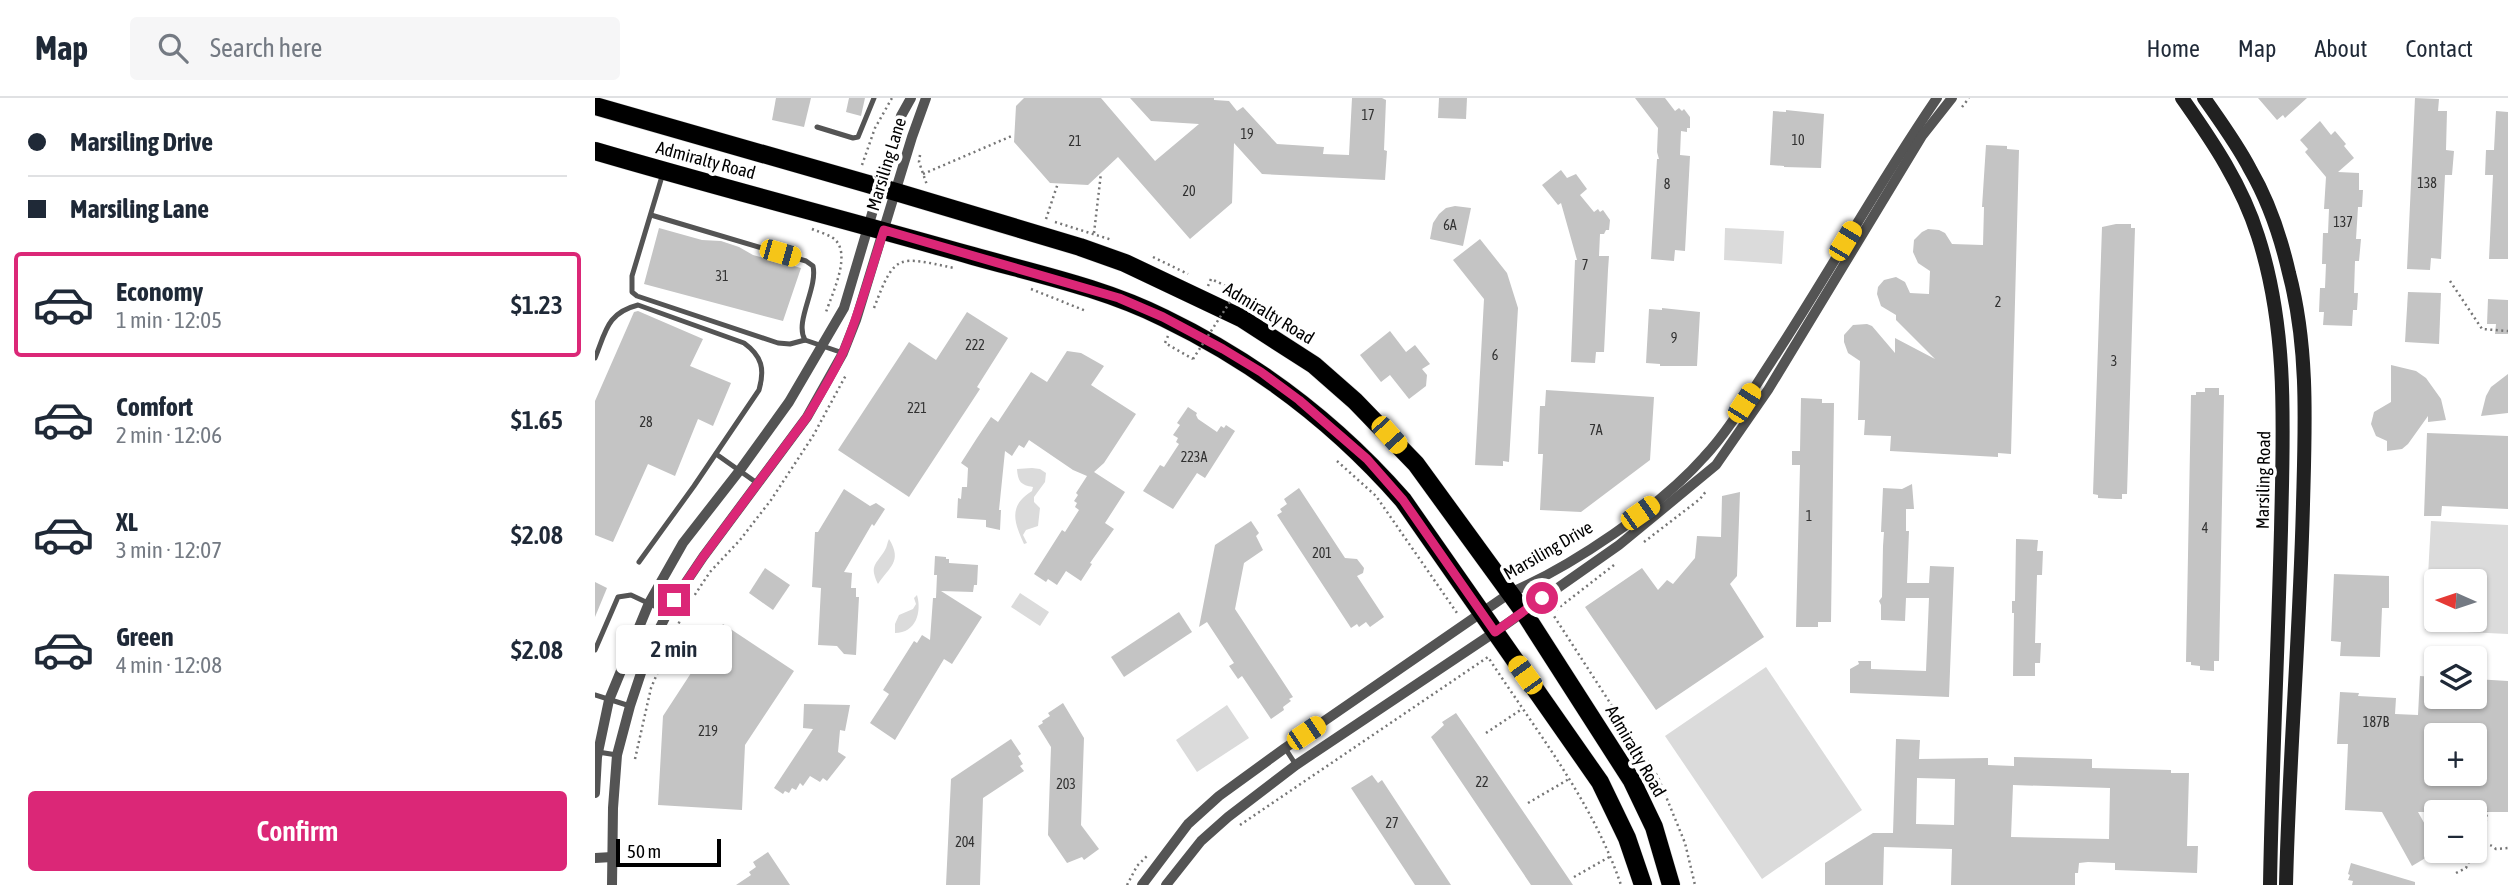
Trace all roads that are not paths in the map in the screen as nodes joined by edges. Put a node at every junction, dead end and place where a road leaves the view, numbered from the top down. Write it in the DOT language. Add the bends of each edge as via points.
graph roads {
  1 [pos="874,98"];
  2 [pos="911,98"];
  3 [pos="926,98"];
  4 [pos="1937,98"];
  5 [pos="1952,98"];
  6 [pos="2182,98"];
  7 [pos="2204,98"];
  8 [pos="595,106"];
  9 [pos="817,127"];
  10 [pos="595,151"];
  11 [pos="664,170"];
  12 [pos="888,190"];
  13 [pos="651,215"];
  14 [pos="876,228"];
  15 [pos="805,340"];
  16 [pos="821,346"];
  17 [pos="843,353"];
  18 [pos="595,358"];
  19 [pos="716,454"];
  20 [pos="740,471"];
  21 [pos="757,483"];
  22 [pos="639,562"];
  23 [pos="1510,593"];
  24 [pos="649,603"];
  25 [pos="1523,611"];
  26 [pos="667,612"];
  27 [pos="1482,612"];
  28 [pos="1495,632"];
  29 [pos="595,650"];
  30 [pos="595,695"];
  31 [pos="609,700"];
  32 [pos="630,706"];
  33 [pos="1285,748"];
  34 [pos="598,752"];
  35 [pos="617,755"];
  36 [pos="1296,765"];
  37 [pos="595,793"];
  38 [pos="612,857"];
  39 [pos="595,858"];
  40 [pos="612,885"];
  41 [pos="1142,885"];
  42 [pos="1166,885"];
  43 [pos="1643,885"];
  44 [pos="1671,885"];
  45 [pos="2270,885"];
  46 [pos="2286,885"];
  1 -- 9 [label="lane" via="858,137"];
  2 -- 12 [label="street, Marsiling Lane" via="901,116"];
  3 -- 12 [label="street, Marsiling Lane"];
  4 -- 23 [label="street, Marsiling Drive" via="1795,325 1704,457 1659,500 1621,527"];
  5 -- 25 [label="street, Marsiling Drive" via="1921,136 1768,390 1716,466 1619,545"];
  6 -- 45 [label="street, Marsiling Road" via="2225,161 2246,203 2267,269 2280,344 2283,441"];
  7 -- 46 [label="street" via="2252,172 2268,208 2297,310 2305,436"];
  8 -- 12 [label="main road, Admiralty Road"];
  10 -- 11 [label="main road, Admiralty Road"];
  11 -- 13 [label="lane"];
  11 -- 14 [label="main road, Admiralty Road"];
  12 -- 14 [label="street, Marsiling Lane"];
  12 -- 23 [label="main road, Admiralty Road" via="1125,263 1276,338 1355,401 1416,464"];
  13 -- 15 [label="lane" via="813,266 815,276 801,331"];
  13 -- 15 [label="lane" via="632,275 636,296 778,343"];
  14 -- 16 [label="street, Marsiling Lane" via="844,308"];
  14 -- 17 [label="street, Marsiling Lane" via="856,320"];
  14 -- 27 [label="main road, Admiralty Road" via="1119,298 1173,322 1261,372 1367,459 1403,500"];
  15 -- 16 [label="lane"];
  16 -- 17 [label="lane"];
  16 -- 20 [label="street, Marsiling Lane" via="789,402"];
  17 -- 21 [label="street, Marsiling Lane" via="807,417"];
  18 -- 19 [label="lane" via="610,320 638,305 755,351 763,377 759,390"];
  19 -- 20 [label="lane"];
  19 -- 22 [label="lane"];
  20 -- 21 [label="lane"];
  20 -- 24 [label="street, Marsiling Lane" via="683,543"];
  21 -- 26 [label="street, Marsiling Lane"];
  23 -- 25 [label="main road, Admiralty Road"];
  23 -- 27 [label="street, Marsiling Drive"];
  24 -- 26 [label="lane"];
  24 -- 29 [label="lane" via="631,595 618,597"];
  24 -- 31 [label="street, Marsiling Lane"];
  25 -- 28 [label="street, Marsiling Drive"];
  25 -- 44 [label="main road, Admiralty Road" via="1632,781 1654,827"];
  26 -- 32 [label="street, Marsiling Lane"];
  27 -- 28 [label="main road, Admiralty Road"];
  27 -- 33 [label="street, Marsiling Drive"];
  28 -- 36 [label="street, Marsiling Drive"];
  28 -- 43 [label="main road, Admiralty Road" via="1600,782"];
  30 -- 31 [label="lane"];
  31 -- 32 [label="lane"];
  31 -- 34 [label="street, Marsiling Lane"];
  32 -- 35 [label="street, Marsiling Lane"];
  33 -- 36 [label="lane"];
  33 -- 41 [label="street, Marsiling Drive" via="1188,824"];
  34 -- 35 [label="lane"];
  34 -- 37 [label="street, Marsiling Lane"];
  35 -- 38 [label="street, Marsiling Lane"];
  36 -- 42 [label="street, Marsiling Drive" via="1201,841"];
  38 -- 39 [label="street"];
  38 -- 40 [label="street, Marsiling Lane"];
}
